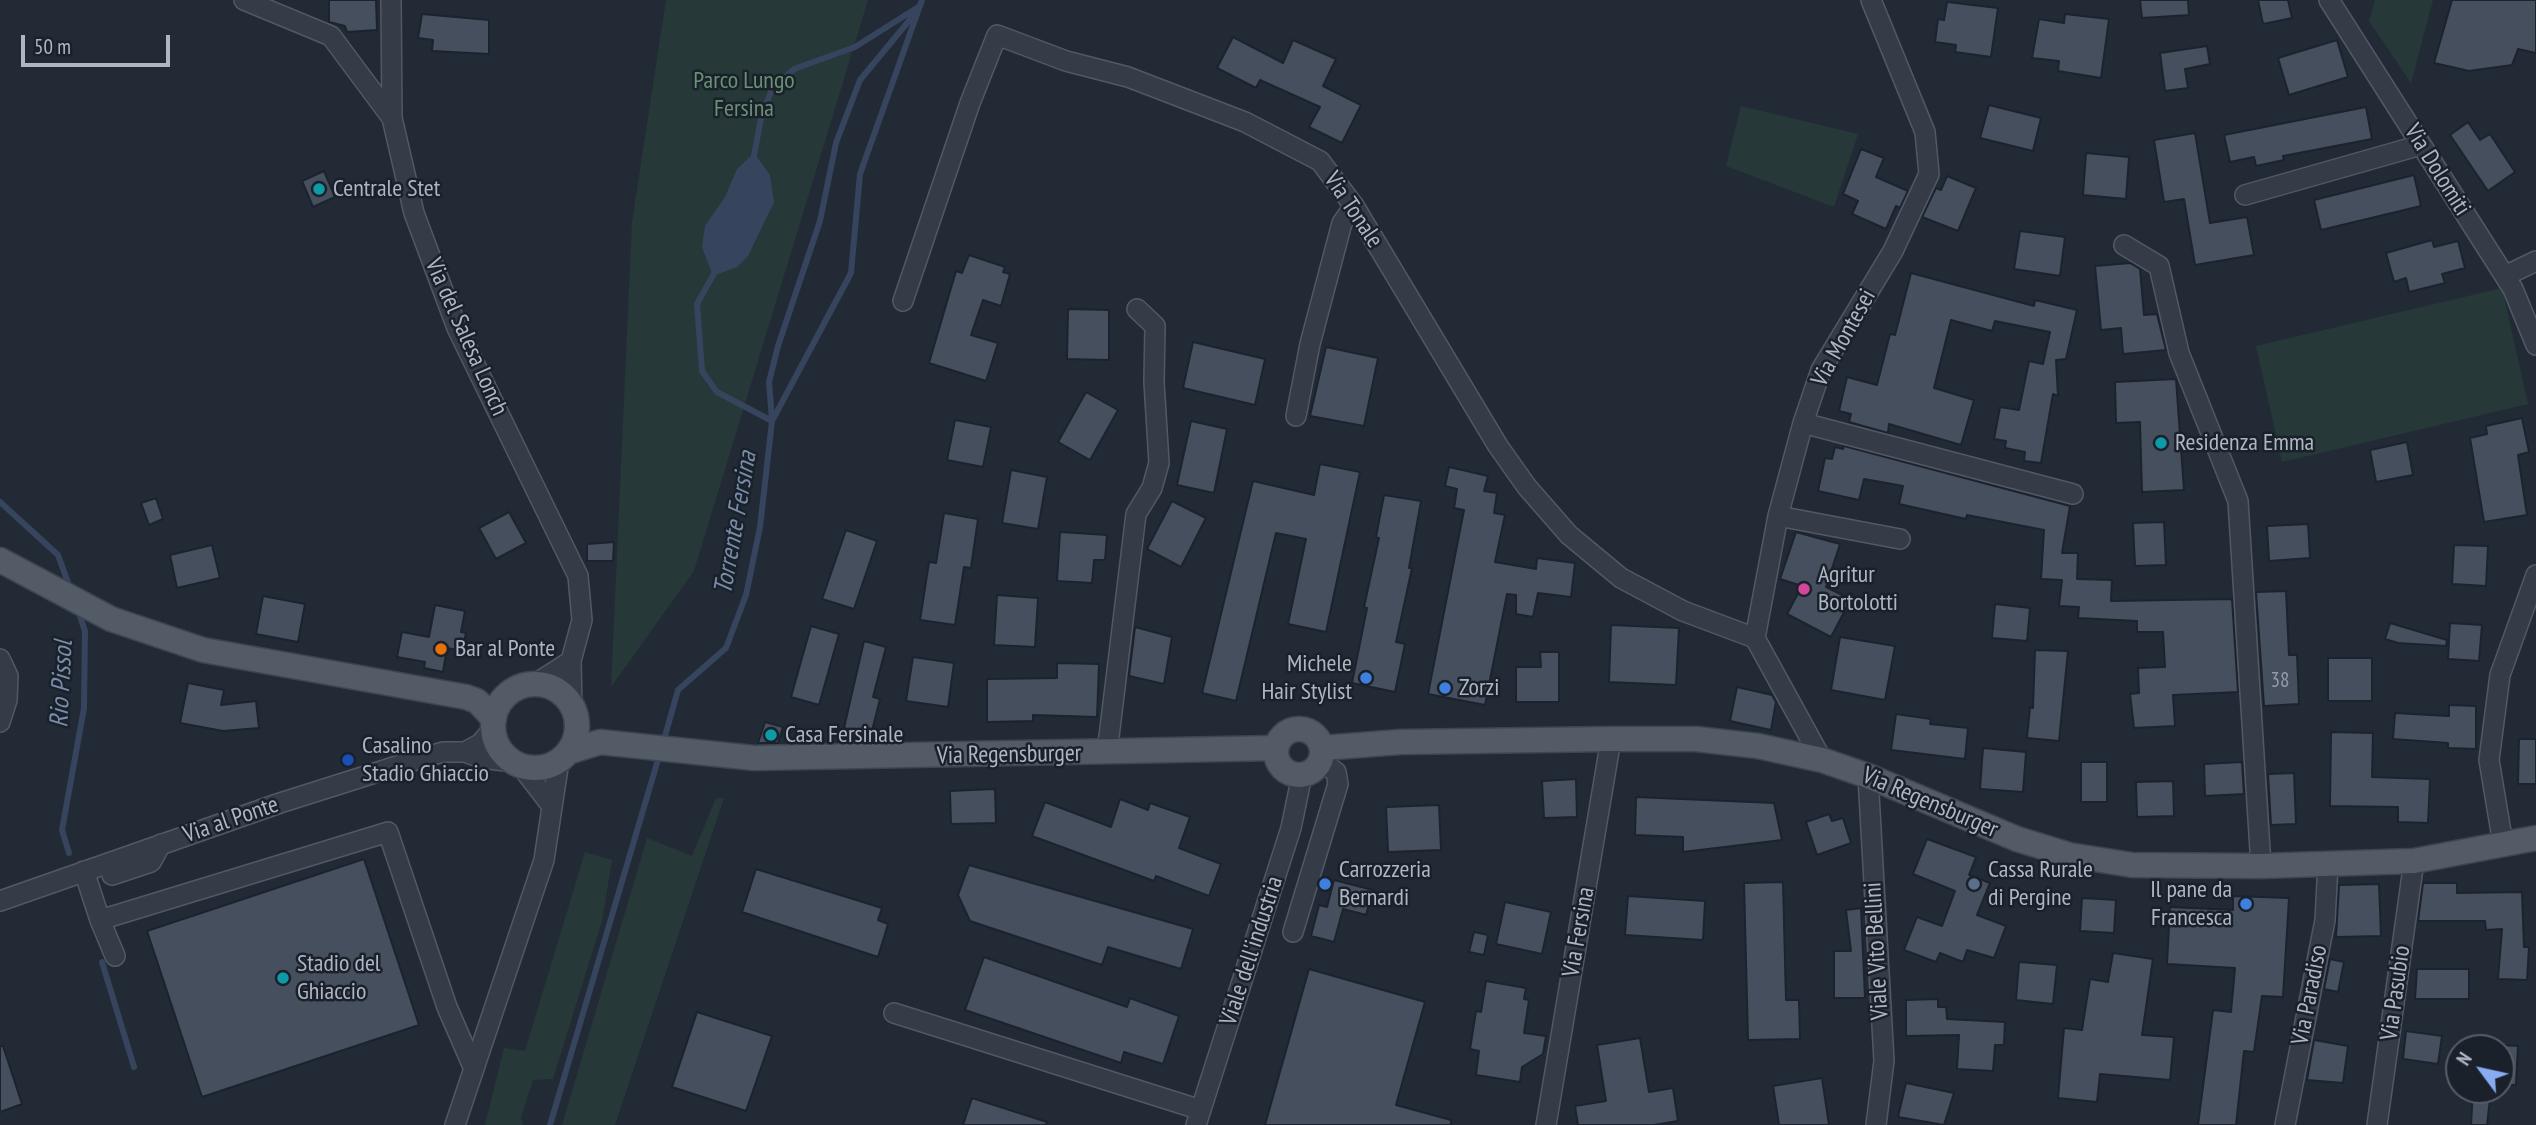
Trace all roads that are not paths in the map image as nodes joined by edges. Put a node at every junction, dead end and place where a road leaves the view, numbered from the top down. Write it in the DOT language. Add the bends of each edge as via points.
graph roads {
  1 [pos="244,0"];
  2 [pos="391,0"];
  3 [pos="1871,0"];
  4 [pos="2329,0"];
  5 [pos="392,118"];
  6 [pos="2421,145"];
  7 [pos="2245,195"];
  8 [pos="1354,206"];
  9 [pos="2124,245"];
  10 [pos="2536,261"];
  11 [pos="2505,276"];
  12 [pos="903,301"];
  13 [pos="1137,309"];
  14 [pos="2536,345"];
  15 [pos="1296,416"];
  16 [pos="1803,423"];
  17 [pos="2073,494"];
  18 [pos="1778,516"];
  19 [pos="1899,539"];
  20 [pos="0,560"];
  21 [pos="2534,585"];
  22 [pos="1755,638"];
  23 [pos="0,659"];
  24 [pos="571,661"];
  25 [pos="526,687"];
  26 [pos="429,690"];
  27 [pos="574,713"];
  28 [pos="0,722"];
  29 [pos="494,724"];
  30 [pos="1611,739"];
  31 [pos="600,741"];
  32 [pos="1276,748"];
  33 [pos="465,752"];
  34 [pos="1107,754"];
  35 [pos="564,756"];
  36 [pos="1822,760"];
  37 [pos="1315,761"];
  38 [pos="517,764"];
  39 [pos="1868,776"];
  40 [pos="551,805"];
  41 [pos="2536,838"];
  42 [pos="161,844"];
  43 [pos="2503,844"];
  44 [pos="2414,861"];
  45 [pos="2328,864"];
  46 [pos="2261,866"];
  47 [pos="84,871"];
  48 [pos="89,890"];
  49 [pos="0,901"];
  50 [pos="100,920"];
  51 [pos="1293,932"];
  52 [pos="115,956"];
  53 [pos="894,1013"];
  54 [pos="474,1069"];
  55 [pos="1198,1117"];
  56 [pos="455,1125"];
  57 [pos="1546,1125"];
  58 [pos="1876,1125"];
  59 [pos="2285,1125"];
  60 [pos="2377,1125"];
  1 -- 5 [label="street" via="331,36"];
  2 -- 5 [label="street, Via del Salesa Lonch"];
  3 -- 16 [label="street, Via Montesei" via="1925,132 1929,174 1892,251 1821,370"];
  4 -- 6 [label="street, Via Dolomiti"];
  5 -- 24 [label="street, Via del Salesa Lonch" via="414,213 457,328 578,576 582,620"];
  6 -- 7 [label="street"];
  6 -- 11 [label="street, Via Dolomiti"];
  8 -- 12 [label="street, Via Tonale" via="1320,161 1283,140 1128,77 1066,61 997,35"];
  8 -- 15 [label="street" via="1342,223"];
  8 -- 22 [label="street, Via Tonale" via="1498,446 1569,535 1621,578 1683,611"];
  9 -- 46 [label="street" via="2159,266 2179,353 2238,500"];
  10 -- 11 [label="street"];
  11 -- 14 [label="street, Via Dolomiti"];
  13 -- 34 [label="street" via="1155,326 1159,463 1152,488 1136,514"];
  16 -- 17 [label="street"];
  16 -- 18 [label="street, Via Montesei"];
  18 -- 19 [label="street"];
  18 -- 22 [label="street, Via Montesei"];
  20 -- 26 [label="main road" via="111,619 203,650"];
  21 -- 43 [label="street" via="2500,675 2489,760"];
  22 -- 36 [label="street"];
  23 -- 28 [label="street" via="8,676"];
  24 -- 25 [label="street"];
  24 -- 27 [label="street, Via del Salesa Lonch"];
  25 -- 26 [label="main road"];
  25 -- 27 [label="main road" via="557,690"];
  25 -- 29 [label="main road" via="506,696"];
  26 -- 29 [label="main road" via="477,701"];
  27 -- 31 [label="main road"];
  27 -- 35 [label="main road" via="576,737"];
  29 -- 33 [label="street" via="480,744"];
  29 -- 38 [label="main road" via="503,754"];
  30 -- 36 [label="main road, Via Regensburger" via="1696,739"];
  30 -- 37 [label="main road, Via Regensburger" via="1400,742"];
  30 -- 57 [label="street, Via Fersina"];
  31 -- 34 [label="main road, Via Regensburger" via="741,758"];
  31 -- 35 [label="main road"];
  32 -- 34 [label="main road, Via Regensburger"];
  32 -- 37 [label="main road" via="1284,770"];
  32 -- 37 [label="main road" via="1283,735 1296,729 1311,731"];
  33 -- 38 [label="street, Via al Ponte"];
  33 -- 42 [label="street, Via al Ponte" via="419,759"];
  35 -- 38 [label="main road" via="534,768"];
  35 -- 40 [label="street"];
  36 -- 39 [label="main road, Via Regensburger"];
  37 -- 51 [label="street" via="1336,772 1338,784"];
  37 -- 55 [label="street, Viale dell'industria"];
  38 -- 40 [label="street"];
  39 -- 46 [label="main road, Via Regensburger" via="2017,839 2069,855 2132,865"];
  39 -- 58 [label="street, Viale Vito Bellini" via="1884,1061"];
  40 -- 54 [label="street" via="544,860"];
  41 -- 43 [label="main road, Via Regensburger"];
  42 -- 47 [label="street, Via al Ponte"];
  42 -- 48 [label="street" via="151,862 95,881"];
  43 -- 44 [label="main road, Via Regensburger"];
  44 -- 45 [label="main road, Via Regensburger"];
  44 -- 60 [label="street, Via Pasubio"];
  45 -- 46 [label="main road, Via Regensburger"];
  45 -- 59 [label="street, Via Paradiso" via="2325,920"];
  47 -- 48 [label="street"];
  47 -- 49 [label="street, Via al Ponte"];
  48 -- 50 [label="street"];
  50 -- 52 [label="street"];
  50 -- 54 [label="street" via="388,832 447,1007"];
  53 -- 55 [label="street"];
  54 -- 56 [label="street"];
}
